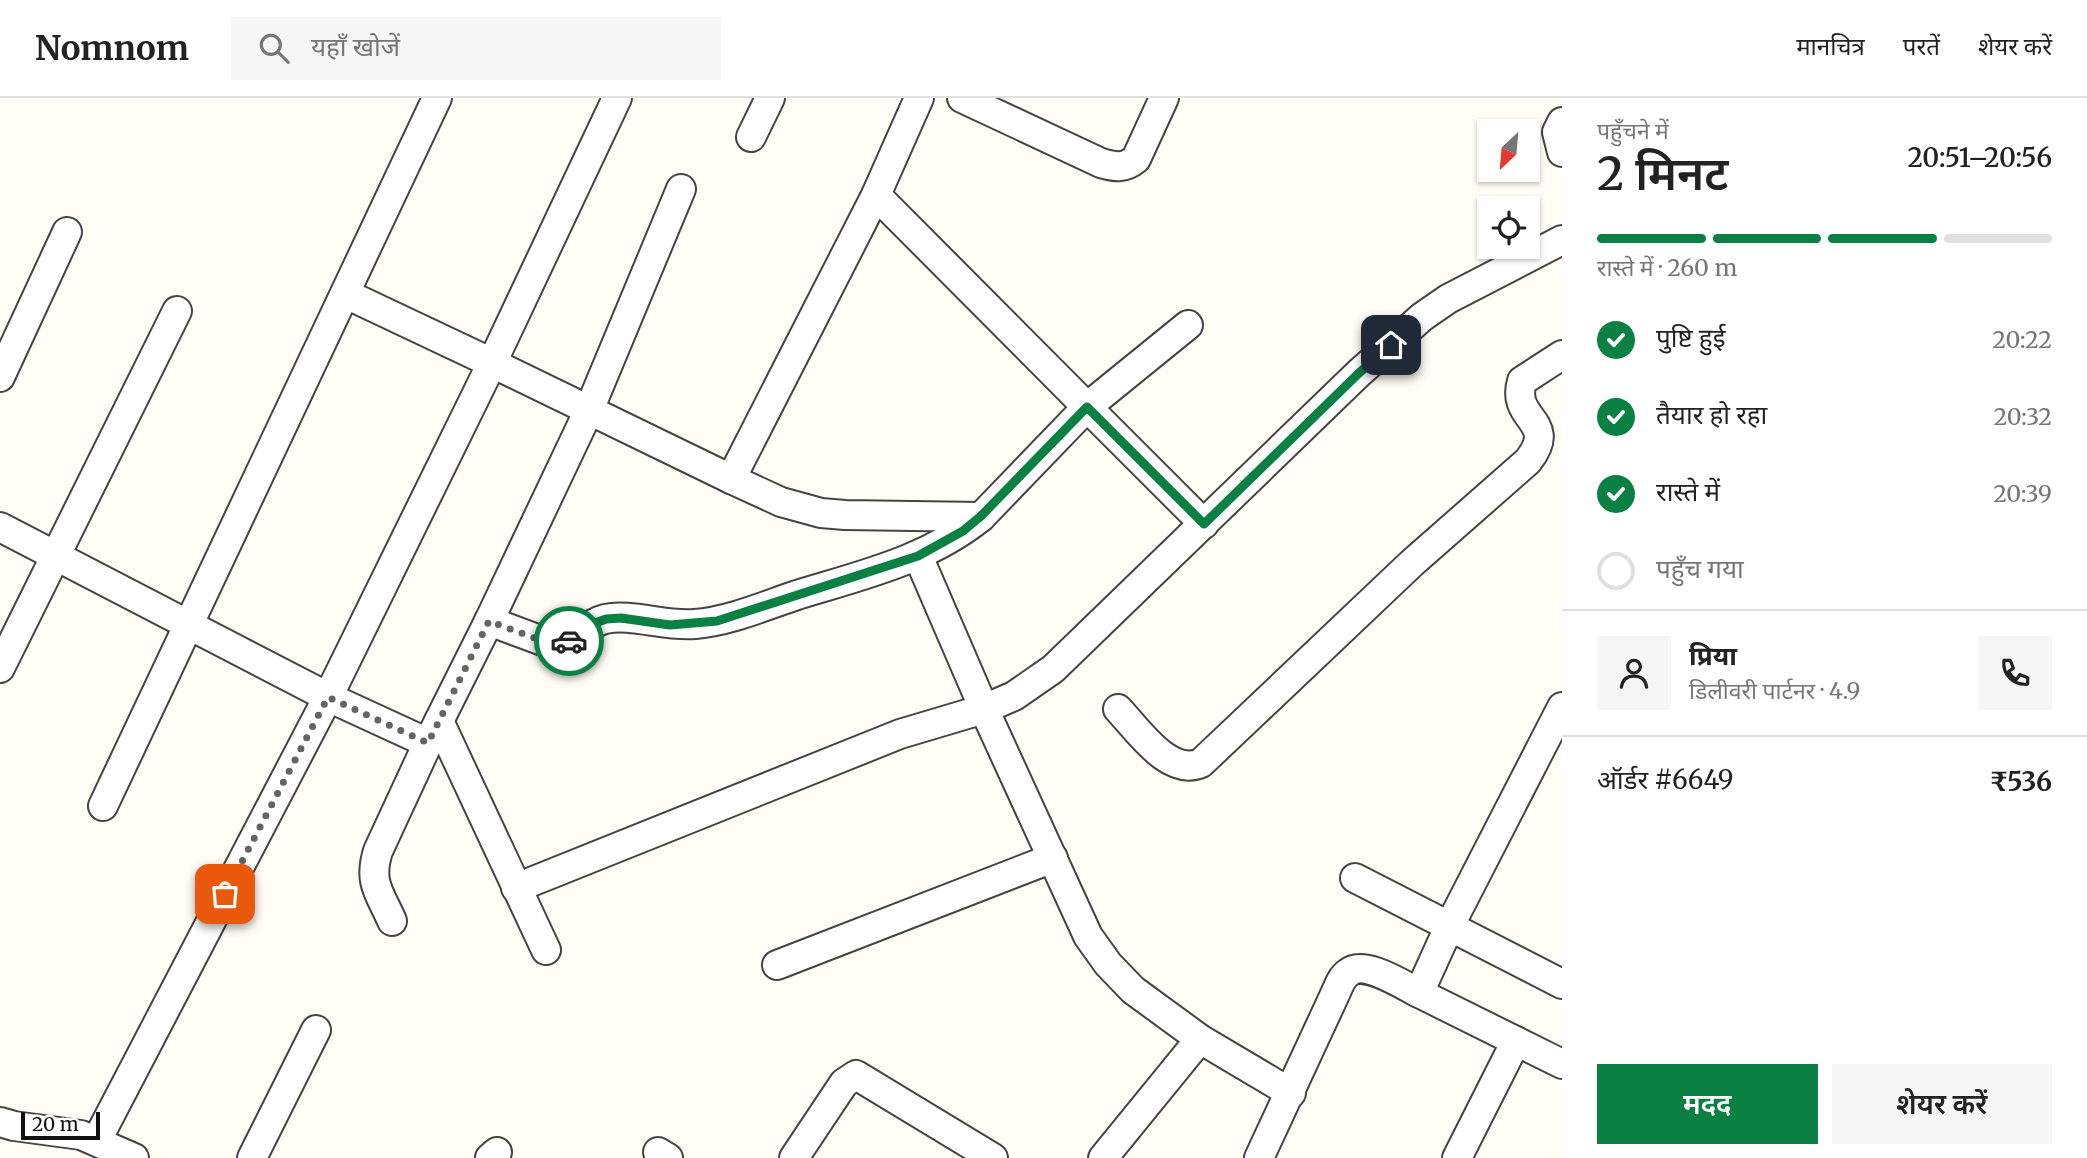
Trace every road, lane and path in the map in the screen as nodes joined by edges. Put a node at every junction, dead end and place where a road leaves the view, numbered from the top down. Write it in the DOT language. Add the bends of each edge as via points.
graph roads {
  1 [pos="437,98"];
  2 [pos="617,98"];
  3 [pos="770,98"];
  4 [pos="919,98"];
  5 [pos="962,98"];
  6 [pos="1164,98"];
  7 [pos="1562,122"];
  8 [pos="751,137"];
  9 [pos="1562,152"];
  10 [pos="681,189"];
  11 [pos="876,195"];
  12 [pos="67,232"];
  13 [pos="1562,240"];
  14 [pos="346,294"];
  15 [pos="177,311"];
  16 [pos="1188,324"];
  17 [pos="1562,355"];
  18 [pos="492,363"];
  19 [pos="0,377"];
  20 [pos="1087,407"];
  21 [pos="589,410"];
  22 [pos="731,479"];
  23 [pos="981,516"];
  24 [pos="1204,524"];
  25 [pos="0,527"];
  26 [pos="56,556"];
  27 [pos="918,556"];
  28 [pos="489,621"];
  29 [pos="188,624"];
  30 [pos="0,668"];
  31 [pos="328,697"];
  32 [pos="1562,707"];
  33 [pos="984,709"];
  34 [pos="1118,709"];
  35 [pos="433,732"];
  36 [pos="103,806"];
  37 [pos="1053,858"];
  38 [pos="1355,878"];
  39 [pos="516,888"];
  40 [pos="393,921"];
  41 [pos="1449,927"];
  42 [pos="546,950"];
  43 [pos="778,965"];
  44 [pos="1562,984"];
  45 [pos="1419,993"];
  46 [pos="316,1030"];
  47 [pos="1200,1039"];
  48 [pos="1516,1041"];
  49 [pos="1562,1064"];
  50 [pos="1291,1093"];
  51 [pos="0,1122"];
  52 [pos="97,1140"];
  53 [pos="134,1158"];
  54 [pos="252,1158"];
  55 [pos="794,1158"];
  56 [pos="993,1158"];
  57 [pos="1103,1158"];
  58 [pos="1259,1158"];
  59 [pos="1457,1158"];
  1 -- 14 [label="street"];
  2 -- 18 [label="street"];
  3 -- 8 [label="street"];
  4 -- 11 [label="street"];
  5 -- 6 [label="street" via="1116,167 1136,159"];
  7 -- 9 [label="street" via="1557,132"];
  10 -- 21 [label="street"];
  11 -- 20 [label="street"];
  11 -- 22 [label="street"];
  12 -- 19 [label="street"];
  13 -- 24 [label="street" via="1433,308"];
  14 -- 18 [label="street"];
  14 -- 29 [label="street"];
  15 -- 26 [label="street"];
  16 -- 20 [label="street"];
  17 -- 34 [label="street" via="1522,381 1522,406 1541,435 1528,461 1412,563 1201,764 1184,767 1164,758"];
  18 -- 21 [label="street"];
  18 -- 31 [label="street"];
  20 -- 23 [label="street"];
  20 -- 24 [label="street"];
  21 -- 22 [label="street"];
  21 -- 28 [label="street"];
  22 -- 23 [label="street" via="781,502 821,513"];
  23 -- 27 [label="street"];
  24 -- 33 [label="street" via="1053,669 1014,696"];
  25 -- 26 [label="street"];
  26 -- 29 [label="street"];
  26 -- 30 [label="street"];
  27 -- 28 [label="street" via="717,621 670,625 606,619 558,644"];
  27 -- 33 [label="street"];
  28 -- 35 [label="street"];
  29 -- 31 [label="street"];
  29 -- 36 [label="street"];
  31 -- 35 [label="street"];
  31 -- 52 [label="street"];
  32 -- 41 [label="street"];
  33 -- 37 [label="street"];
  33 -- 39 [label="street" via="900,734"];
  35 -- 39 [label="street"];
  35 -- 40 [label="street" via="373,869"];
  37 -- 43 [label="street"];
  37 -- 47 [label="street" via="1088,936 1108,964 1133,990"];
  38 -- 41 [label="street"];
  39 -- 42 [label="street"];
  41 -- 44 [label="street"];
  41 -- 45 [label="street"];
  45 -- 48 [label="street"];
  45 -- 50 [label="street" via="1369,969 1348,972"];
  46 -- 54 [label="street"];
  47 -- 50 [label="street"];
  47 -- 57 [label="street"];
  48 -- 49 [label="street"];
  48 -- 59 [label="street"];
  50 -- 58 [label="street"];
  51 -- 52 [label="street"];
  52 -- 53 [label="street"];
  55 -- 56 [label="street" via="844,1083 856,1075"];
}
